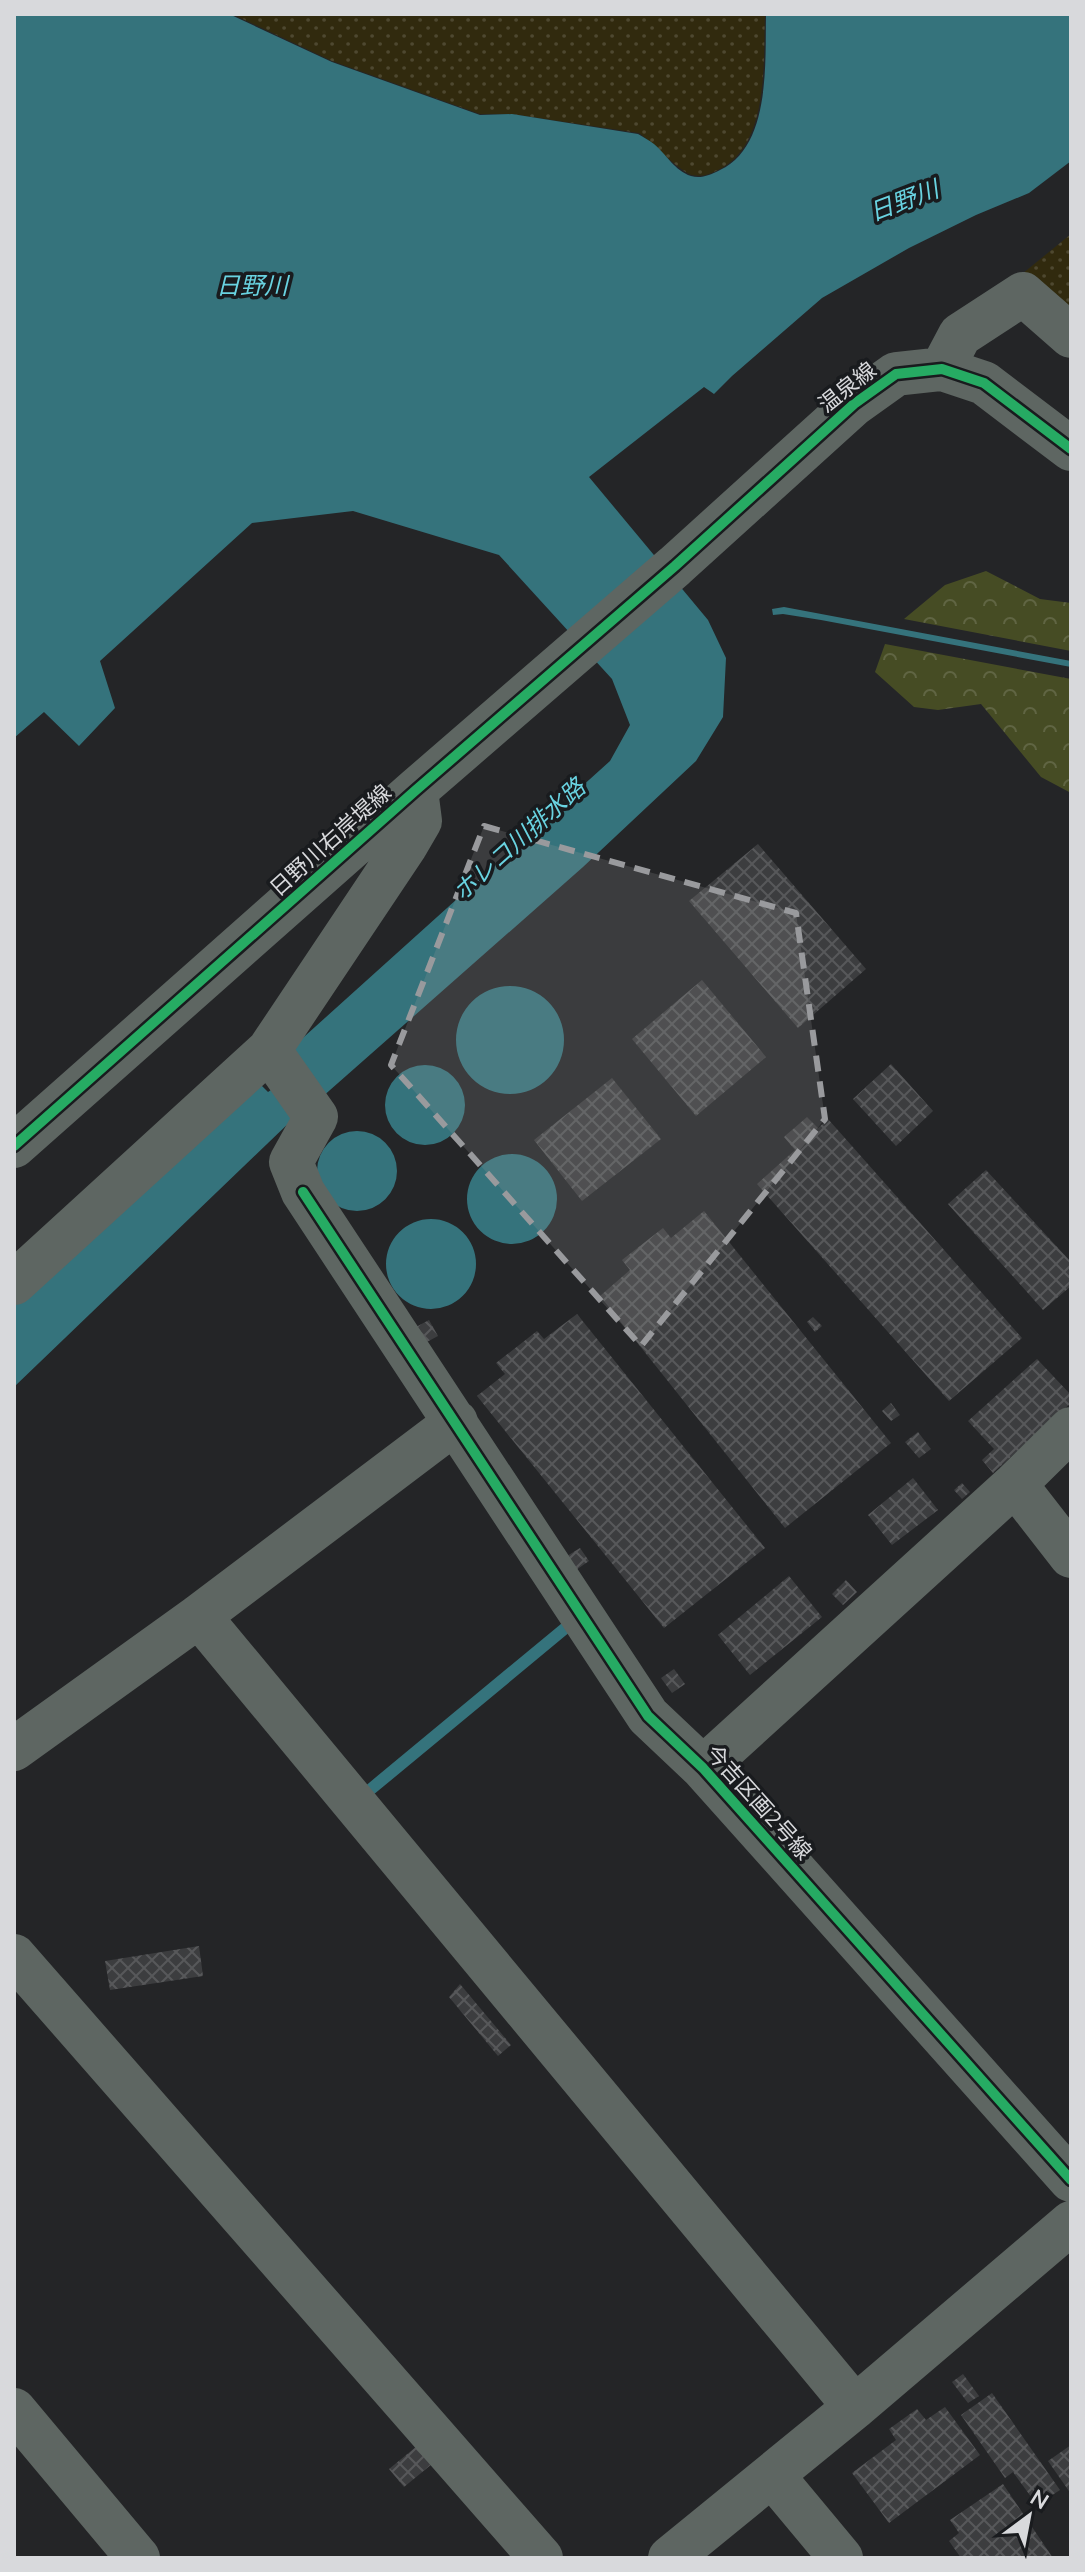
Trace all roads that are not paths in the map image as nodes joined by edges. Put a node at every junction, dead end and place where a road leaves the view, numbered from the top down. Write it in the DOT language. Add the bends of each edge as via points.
graph roads {
  1 [pos="1071,336"];
  2 [pos="942,369"];
  3 [pos="1071,449"];
  4 [pos="675,566"];
  5 [pos="416,790"];
  6 [pos="269,1050"];
  7 [pos="14,1146"];
  8 [pos="14,1283"];
  9 [pos="456,1422"];
  10 [pos="1071,1429"];
  11 [pos="1015,1484"];
  12 [pos="1071,1556"];
  13 [pos="199,1616"];
  14 [pos="14,1749"];
  15 [pos="703,1768"];
  16 [pos="14,1956"];
  17 [pos="1071,2180"];
  18 [pos="1071,2223"];
  19 [pos="855,2407"];
  20 [pos="14,2410"];
  21 [pos="772,2475"];
  22 [pos="138,2558"];
  23 [pos="541,2558"];
  24 [pos="670,2558"];
  25 [pos="841,2558"];
  1 -- 2 [label="street" via="1023,294 960,335"];
  2 -- 3 [label="street, 温泉線" via="984,383"];
  2 -- 4 [label="street, 温泉線" via="896,374 854,404"];
  4 -- 5 [label="street, 日野川右岸堤線"];
  5 -- 6 [label="street" via="420,821"];
  5 -- 7 [label="street, 日野川右岸堤線"];
  6 -- 8 [label="street"];
  6 -- 9 [label="street, 今吉区画2号線" via="316,1117 291,1162 303,1192"];
  9 -- 13 [label="street"];
  9 -- 15 [label="street, 今吉区画2号線" via="648,1716"];
  10 -- 11 [label="street"];
  11 -- 12 [label="street"];
  11 -- 15 [label="street"];
  13 -- 14 [label="street"];
  13 -- 19 [label="street"];
  15 -- 17 [label="street, 今吉区画2号線"];
  16 -- 23 [label="street"];
  18 -- 19 [label="street"];
  19 -- 21 [label="street"];
  20 -- 22 [label="street"];
  21 -- 24 [label="street"];
  21 -- 25 [label="street"];
}
